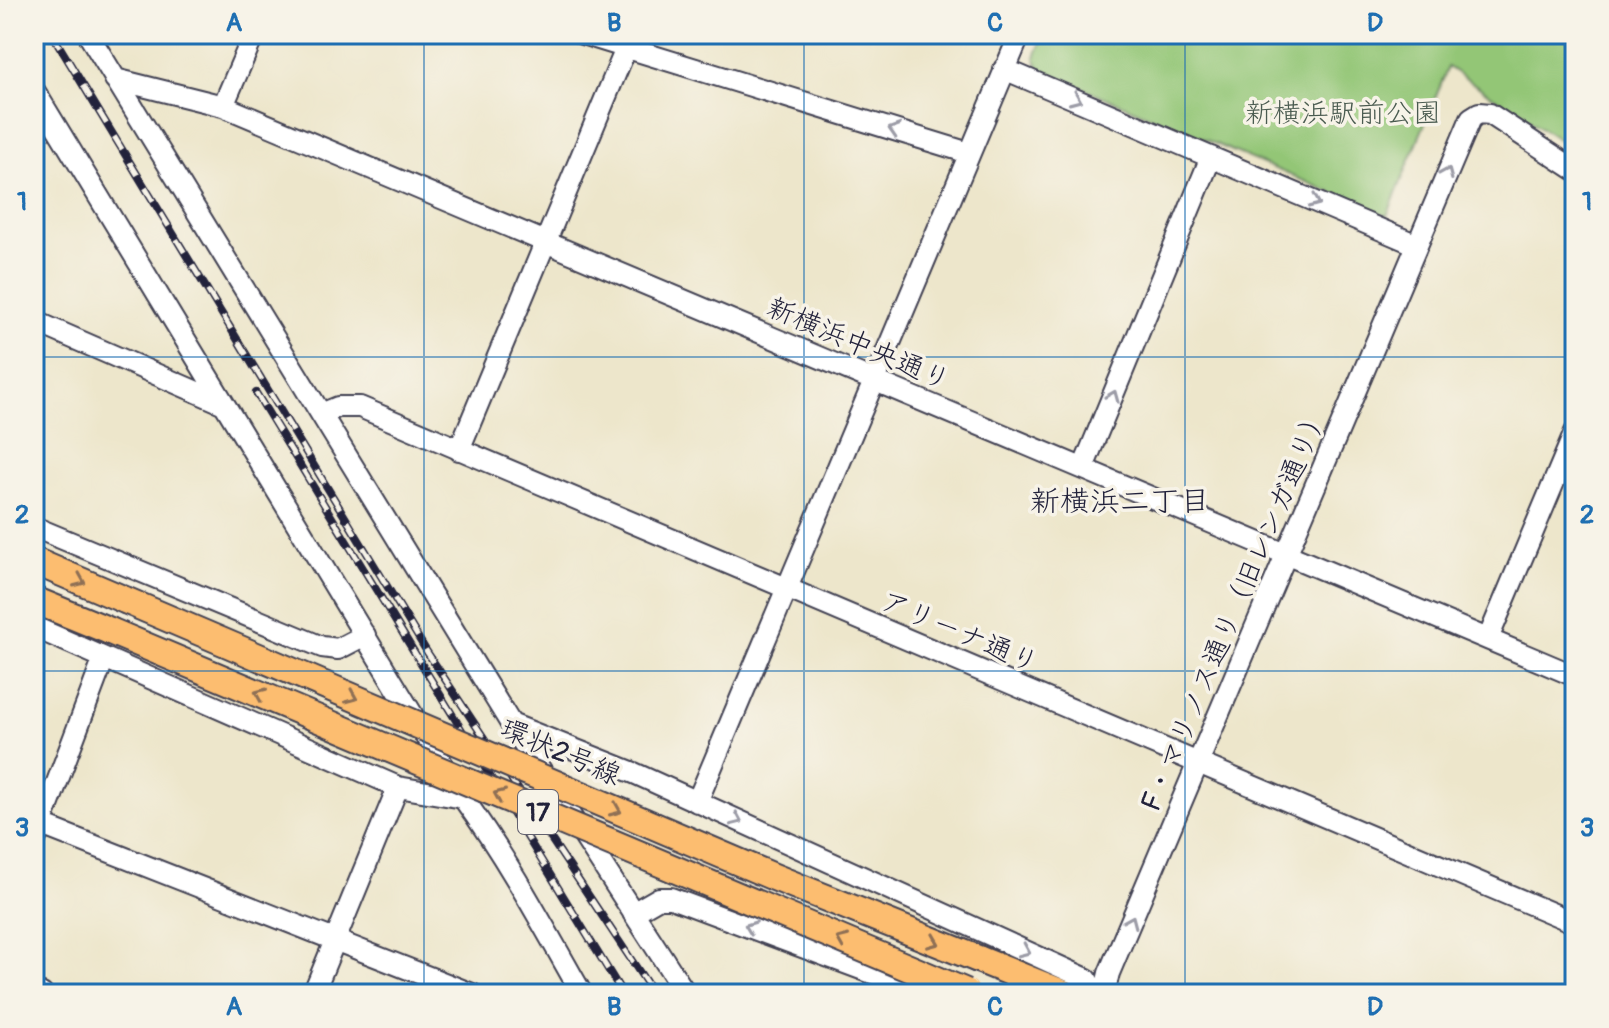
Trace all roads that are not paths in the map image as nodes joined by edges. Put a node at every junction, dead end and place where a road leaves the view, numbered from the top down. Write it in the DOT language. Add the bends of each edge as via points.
graph roads {
  1 [pos="88,34"];
  2 [pos="254,34"];
  3 [pos="582,34"];
  4 [pos="1020,34"];
  5 [pos="630,41"];
  6 [pos="1004,69"];
  7 [pos="115,79"];
  8 [pos="34,90"];
  9 [pos="223,106"];
  10 [pos="969,153"];
  11 [pos="1211,157"];
  12 [pos="1575,170"];
  13 [pos="546,242"];
  14 [pos="1417,245"];
  15 [pos="34,321"];
  16 [pos="874,380"];
  17 [pos="222,403"];
  18 [pos="321,414"];
  19 [pos="1575,432"];
  20 [pos="459,450"];
  21 [pos="1083,468"];
  22 [pos="34,527"];
  23 [pos="1287,554"];
  24 [pos="34,561"];
  25 [pos="787,588"];
  26 [pos="34,600"];
  27 [pos="34,627"];
  28 [pos="365,635"];
  29 [pos="1488,639"];
  30 [pos="104,658"];
  31 [pos="1575,676"];
  32 [pos="511,724"];
  33 [pos="1199,764"];
  34 [pos="398,787"];
  35 [pos="463,798"];
  36 [pos="697,802"];
  37 [pos="36,830"];
  38 [pos="633,913"];
  39 [pos="1575,923"];
  40 [pos="334,941"];
  41 [pos="34,991"];
  42 [pos="968,993"];
  43 [pos="42,994"];
  44 [pos="313,994"];
  45 [pos="472,994"];
  46 [pos="582,994"];
  47 [pos="686,994"];
  48 [pos="928,994"];
  49 [pos="1065,994"];
  50 [pos="1094,994"];
  51 [pos="1104,994"];
  1 -- 7 [label="street"];
  2 -- 9 [label="street"];
  3 -- 5 [label="street"];
  4 -- 6 [label="street"];
  10 -- 5 [label="street, one-way"];
  5 -- 13 [label="street"];
  6 -- 10 [label="street"];
  6 -- 11 [label="street, one-way"];
  7 -- 9 [label="street, 新横浜中央通り"];
  7 -- 18 [label="street"];
  8 -- 17 [label="street"];
  9 -- 13 [label="street, 新横浜中央通り"];
  10 -- 16 [label="street"];
  11 -- 14 [label="street, one-way"];
  21 -- 11 [label="street, one-way"];
  14 -- 12 [label="street, F・マリノス通り（旧レンガ通り）, one-way" via="1471,118 1479,113 1490,114"];
  13 -- 16 [label="street, 新横浜中央通り"];
  13 -- 20 [label="street"];
  14 -- 23 [label="street, F・マリノス通り（旧レンガ通り）"];
  15 -- 17 [label="street"];
  16 -- 21 [label="street, 新横浜中央通り"];
  16 -- 25 [label="street"];
  17 -- 28 [label="street"];
  18 -- 20 [label="street, アリーナ通り" via="360,407"];
  18 -- 32 [label="street"];
  19 -- 29 [label="street"];
  20 -- 25 [label="street, アリーナ通り"];
  21 -- 23 [label="street, 新横浜中央通り"];
  22 -- 28 [label="street" via="322,647 338,649"];
  23 -- 29 [label="street, 新横浜中央通り"];
  23 -- 33 [label="street, F・マリノス通り（旧レンガ通り）"];
  24 -- 49 [label="main road, 環状2号線 / 17, one-way, bridge" via="774,877"];
  25 -- 33 [label="street, アリーナ通り"];
  25 -- 36 [label="street"];
  42 -- 26 [label="main road, 17, one-way, bridge"];
  27 -- 30 [label="street"];
  28 -- 35 [label="street"];
  29 -- 31 [label="street, 新横浜中央通り"];
  30 -- 34 [label="street"];
  30 -- 37 [label="street"];
  32 -- 36 [label="street"];
  32 -- 38 [label="street"];
  33 -- 39 [label="street, アリーナ通り"];
  51 -- 33 [label="street, F・マリノス通り（旧レンガ通り）, one-way"];
  34 -- 35 [label="street"];
  34 -- 40 [label="street"];
  35 -- 46 [label="street" via="492,838"];
  36 -- 50 [label="street, one-way" via="1087,979"];
  37 -- 40 [label="street"];
  38 -- 47 [label="street"];
  48 -- 38 [label="street, one-way" via="671,898 659,898"];
  40 -- 44 [label="street"];
  40 -- 45 [label="street"];
  41 -- 43 [label="street"];
}
